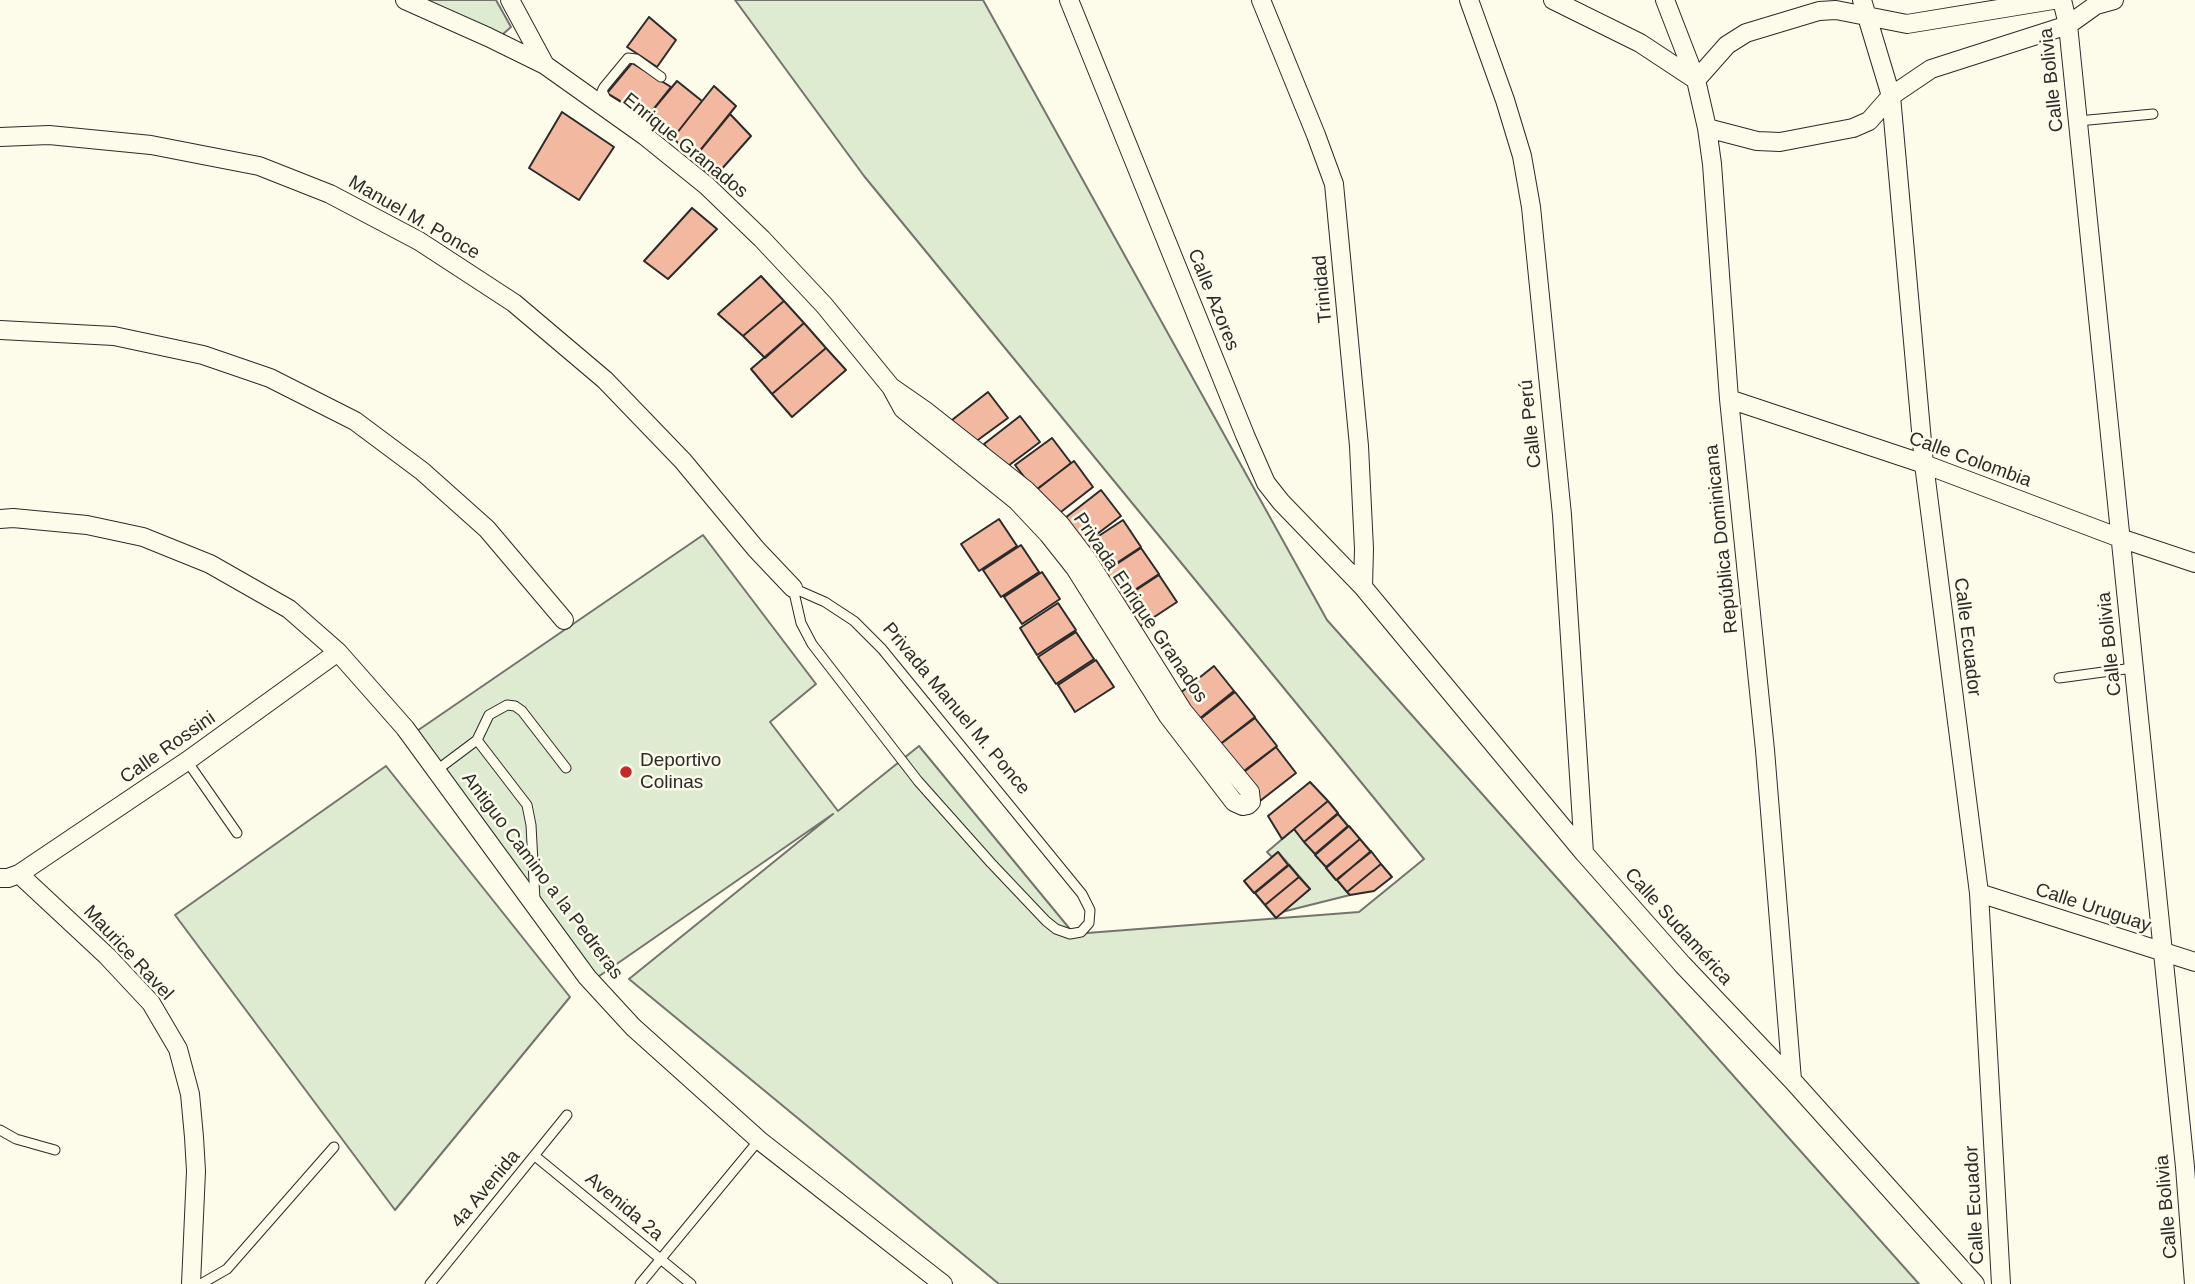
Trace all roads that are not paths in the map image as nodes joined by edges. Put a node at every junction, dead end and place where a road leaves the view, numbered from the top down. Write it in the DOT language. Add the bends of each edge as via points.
graph roads {
  1 [pos="405,0"];
  2 [pos="510,0"];
  3 [pos="1069,0"];
  4 [pos="1261,0"];
  5 [pos="1469,0"];
  6 [pos="1553,0"];
  7 [pos="1665,0"];
  8 [pos="2053,0"];
  9 [pos="2062,0"];
  10 [pos="2070,0"];
  11 [pos="2105,2"];
  12 [pos="1865,8"];
  13 [pos="2068,26"];
  14 [pos="545,65"];
  15 [pos="661,77"];
  16 [pos="1696,80"];
  17 [pos="1891,96"];
  18 [pos="2153,114"];
  19 [pos="2078,121"];
  20 [pos="1707,128"];
  21 [pos="645,136"];
  22 [pos="0,137"];
  23 [pos="0,330"];
  24 [pos="891,387"];
  25 [pos="1729,399"];
  26 [pos="1924,464"];
  27 [pos="723,509"];
  28 [pos="0,519"];
  29 [pos="2120,538"];
  30 [pos="2195,563"];
  31 [pos="1363,587"];
  32 [pos="793,588"];
  33 [pos="564,620"];
  34 [pos="338,652"];
  35 [pos="2133,668"];
  36 [pos="2059,678"];
  37 [pos="477,740"];
  38 [pos="187,761"];
  39 [pos="566,768"];
  40 [pos="436,770"];
  41 [pos="237,832"];
  42 [pos="1584,853"];
  43 [pos="19,874"];
  44 [pos="0,878"];
  45 [pos="1979,893"];
  46 [pos="536,906"];
  47 [pos="2163,953"];
  48 [pos="2195,962"];
  49 [pos="1792,1080"];
  50 [pos="568,1115"];
  51 [pos="0,1130"];
  52 [pos="759,1140"];
  53 [pos="334,1147"];
  54 [pos="55,1150"];
  55 [pos="535,1156"];
  56 [pos="2190,1168"];
  57 [pos="660,1260"];
  58 [pos="191,1284"];
  59 [pos="201,1284"];
  60 [pos="430,1284"];
  61 [pos="640,1284"];
  62 [pos="691,1284"];
  63 [pos="943,1284"];
  64 [pos="1975,1284"];
  65 [pos="2001,1284"];
  66 [pos="2194,1284"];
  1 -- 14 [label="street, Enrique Granados"];
  2 -- 14 [label="street"];
  3 -- 31 [label="street, Calle Azores" via="1266,483"];
  4 -- 31 [label="street, Trinidad" via="1334,184 1359,446"];
  5 -- 42 [label="street, Calle Perú" via="1522,156 1531,207 1562,515"];
  6 -- 16 [label="street" via="1640,43"];
  7 -- 16 [label="street, República Dominicana"];
  8 -- 12 [label="street" via="1908,24"];
  9 -- 13 [label="street, Calle Bolivia"];
  10 -- 11 [label="street"];
  11 -- 13 [label="street"];
  12 -- 16 [label="street" via="1819,11 1746,33 1727,45"];
  12 -- 17 [label="street, Calle Ecuador"];
  13 -- 17 [label="street" via="1931,69"];
  13 -- 19 [label="street, Calle Bolivia"];
  14 -- 21 [label="street, Enrique Granados"];
  15 -- 21 [label="lane" via="628,58 603,91 606,99 646,124"];
  16 -- 20 [label="street, República Dominicana"];
  17 -- 20 [label="street" via="1868,121 1853,128 1780,142"];
  17 -- 26 [label="street, Calle Ecuador"];
  18 -- 19 [label="lane"];
  19 -- 29 [label="street, Calle Bolivia"];
  20 -- 25 [label="street, República Dominicana"];
  21 -- 24 [label="street, Enrique Granados" via="762,239"];
  22 -- 27 [label="street, Manuel M. Ponce" via="49,135 150,145 259,166 330,194 419,241 514,303 605,380"];
  23 -- 33 [label="street" via="114,337 203,355 270,378 355,421 422,471 487,529"];
  24 -- 24 [label="street, Privada Enrique Granados" via="903,410 1017,501 1048,534 1075,568 1168,716 1234,802 1248,805 1250,792 1183,711 1060,524 1026,490"];
  25 -- 26 [label="street, Calle Colombia"];
  25 -- 49 [label="street, República Dominicana" via="1765,750"];
  26 -- 29 [label="street, Calle Colombia"];
  26 -- 45 [label="street, Calle Ecuador"];
  27 -- 32 [label="street, Privada Manuel M. Ponce"];
  28 -- 34 [label="street, Antiguo Camino a la Pedreras" via="143,537 211,564 289,609"];
  29 -- 30 [label="street, Calle Colombia"];
  29 -- 35 [label="street, Calle Bolivia"];
  31 -- 42 [label="street, Calle Sudamérica"];
  32 -- 32 [label="lane, Privada Manuel M. Ponce" via="854,621 882,649 1082,894 1090,910 1089,923 1081,932 1063,932 1046,921 918,781 812,645"];
  34 -- 38 [label="street, Calle Rossini"];
  34 -- 40 [label="street, Antiguo Camino a la Pedreras" via="405,727"];
  35 -- 36 [label="lane"];
  35 -- 47 [label="street, Calle Bolivia"];
  37 -- 39 [label="lane" via="489,715 507,705 515,706"];
  37 -- 40 [label="lane"];
  37 -- 46 [label="lane" via="527,806"];
  38 -- 41 [label="lane"];
  38 -- 43 [label="street, Calle Rossini"];
  40 -- 46 [label="street, Antiguo Camino a la Pedreras"];
  42 -- 49 [label="street, Calle Sudamérica"];
  43 -- 44 [label="street"];
  43 -- 58 [label="street, Maurice Ravel" via="134,984 178,1049 190,1094 196,1171"];
  45 -- 47 [label="street, Calle Uruguay"];
  45 -- 65 [label="street, Calle Ecuador"];
  46 -- 52 [label="street, Antiguo Camino a la Pedreras" via="587,977 633,1027"];
  47 -- 48 [label="street, Calle Uruguay"];
  47 -- 56 [label="street, Calle Bolivia"];
  49 -- 64 [label="street, Calle Sudamérica"];
  50 -- 55 [label="lane, 4a Avenida"];
  51 -- 54 [label="lane"];
  52 -- 57 [label="lane"];
  52 -- 63 [label="street, Antiguo Camino a la Pedreras"];
  53 -- 59 [label="lane" via="227,1269"];
  55 -- 57 [label="lane, Avenida 2a"];
  55 -- 60 [label="lane, 4a Avenida"];
  56 -- 66 [label="street, Calle Bolivia"];
  57 -- 61 [label="lane"];
  57 -- 62 [label="lane, Avenida 2a"];
}
